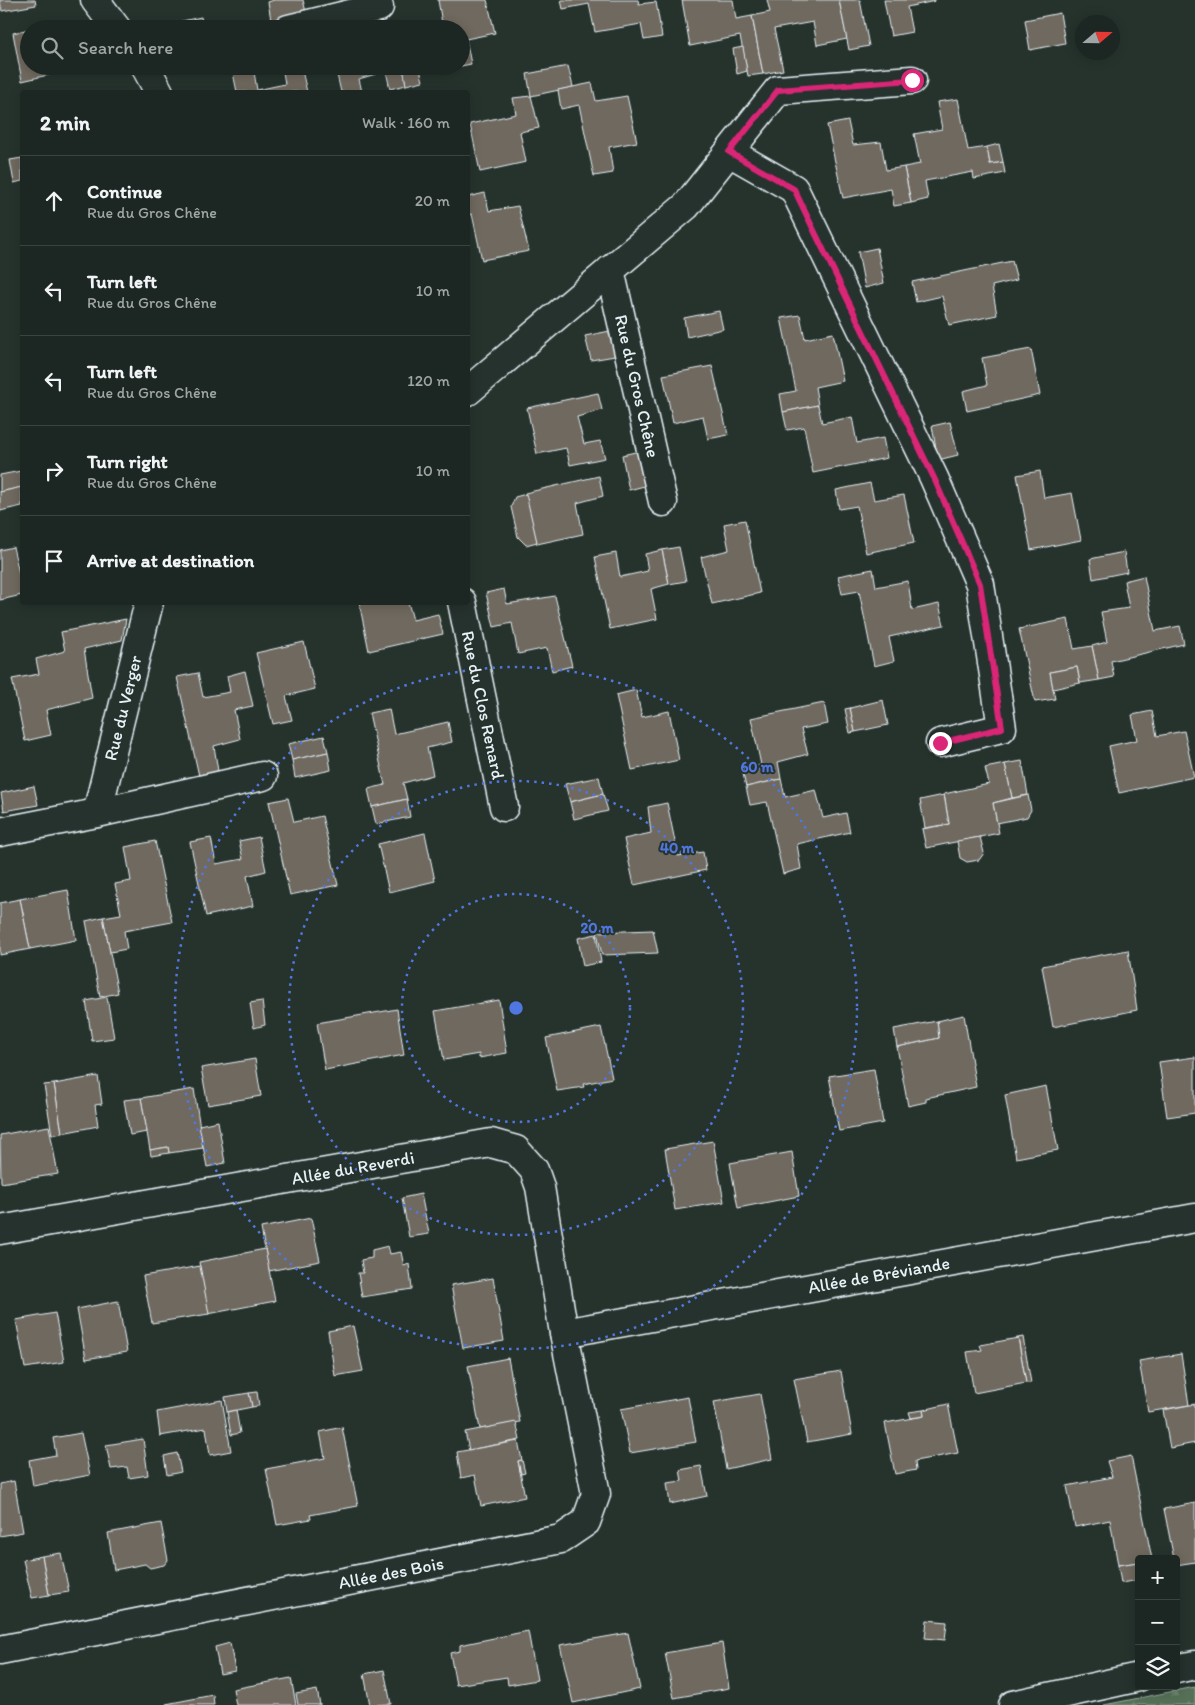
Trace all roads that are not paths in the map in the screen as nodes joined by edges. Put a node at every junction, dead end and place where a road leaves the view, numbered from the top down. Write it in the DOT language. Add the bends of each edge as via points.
graph roads {
  1 [pos="95,0"];
  2 [pos="380,7"];
  3 [pos="110,20"];
  4 [pos="326,20"];
  5 [pos="150,75"];
  6 [pos="912,80"];
  7 [pos="159,90"];
  8 [pos="729,152"];
  9 [pos="610,270"];
  10 [pos="470,389"];
  11 [pos="663,502"];
  12 [pos="148,605"];
  13 [pos="463,605"];
  14 [pos="940,743"];
  15 [pos="263,776"];
  16 [pos="504,807"];
  17 [pos="97,813"];
  18 [pos="0,832"];
  19 [pos="1195,1218"];
  20 [pos="0,1230"];
  21 [pos="564,1332"];
  22 [pos="0,1650"];
  23 [pos="1195,1665"];
  24 [pos="1180,1668"];
  25 [pos="1135,1678"];
  26 [pos="1013,1705"];
  1 -- 3 [label="street"];
  2 -- 4 [label="street"];
  5 -- 7 [label="street"];
  6 -- 8 [label="street" via="778,90"];
  8 -- 9 [label="street" via="686,206"];
  8 -- 14 [label="street" via="794,189 934,478 980,584 1002,728"];
  9 -- 10 [label="street"];
  9 -- 11 [label="street, Rue du Gros Chêne"];
  12 -- 17 [label="street, Rue du Verger"];
  13 -- 16 [label="street, Rue du Clos Renard"];
  15 -- 17 [label="street"];
  17 -- 18 [label="street"];
  19 -- 21 [label="street, Allée de Bréviande"];
  20 -- 21 [label="street, Allée du Reverdi" via="491,1143 516,1150 534,1170 540,1187"];
  21 -- 22 [label="street, Allée des Bois" via="596,1494 586,1522 561,1540"];
  23 -- 24 [label="street"];
  25 -- 26 [label="street"];
}
